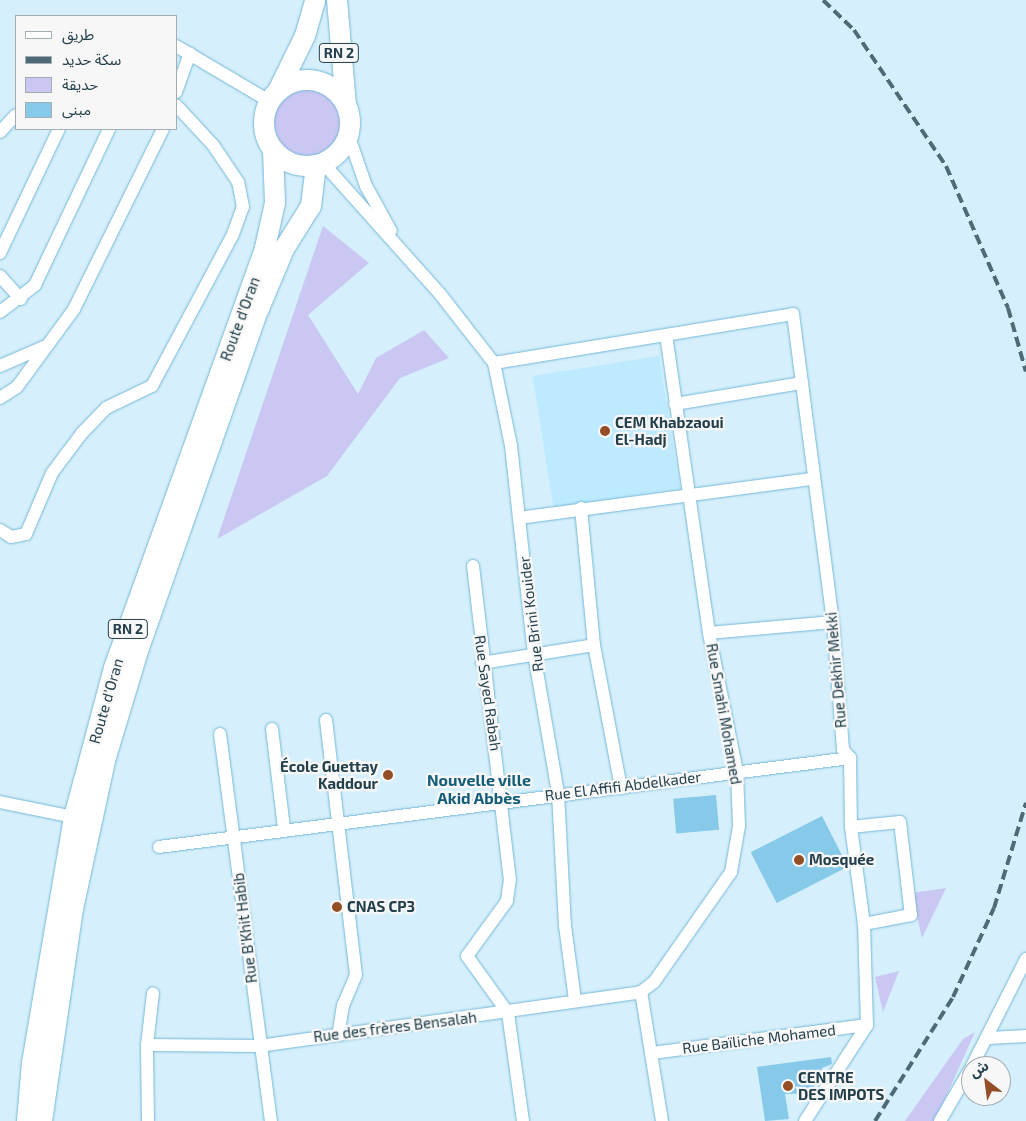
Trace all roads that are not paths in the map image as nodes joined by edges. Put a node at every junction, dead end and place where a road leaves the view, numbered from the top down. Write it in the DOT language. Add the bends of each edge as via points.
graph roads {
  1 [pos="315,0"];
  2 [pos="337,0"];
  3 [pos="178,47"];
  4 [pos="190,53"];
  5 [pos="178,75"];
  6 [pos="274,96"];
  7 [pos="346,105"];
  8 [pos="178,107"];
  9 [pos="15,116"];
  10 [pos="59,130"];
  11 [pos="109,130"];
  12 [pos="163,130"];
  13 [pos="0,132"];
  14 [pos="348,134"];
  15 [pos="273,150"];
  16 [pos="320,164"];
  17 [pos="0,253"];
  18 [pos="409,258"];
  19 [pos="0,276"];
  20 [pos="22,299"];
  21 [pos="0,312"];
  22 [pos="666,336"];
  23 [pos="50,344"];
  24 [pos="494,363"];
  25 [pos="0,366"];
  26 [pos="802,383"];
  27 [pos="0,398"];
  28 [pos="675,404"];
  29 [pos="812,479"];
  30 [pos="690,496"];
  31 [pos="581,508"];
  32 [pos="519,518"];
  33 [pos="0,530"];
  34 [pos="473,566"];
  35 [pos="833,622"];
  36 [pos="709,633"];
  37 [pos="594,645"];
  38 [pos="534,654"];
  39 [pos="482,663"];
  40 [pos="326,720"];
  41 [pos="272,729"];
  42 [pos="220,734"];
  43 [pos="850,758"];
  44 [pos="737,772"];
  45 [pos="621,788"];
  46 [pos="558,793"];
  47 [pos="0,802"];
  48 [pos="504,802"];
  49 [pos="74,818"];
  50 [pos="340,826"];
  51 [pos="852,827"];
  52 [pos="284,828"];
  53 [pos="235,836"];
  54 [pos="159,847"];
  55 [pos="864,924"];
  56 [pos="1026,959"];
  57 [pos="641,992"];
  58 [pos="153,993"];
  59 [pos="575,1000"];
  60 [pos="508,1013"];
  61 [pos="867,1025"];
  62 [pos="338,1035"];
  63 [pos="1026,1036"];
  64 [pos="989,1038"];
  65 [pos="147,1044"];
  66 [pos="259,1046"];
  67 [pos="652,1053"];
  68 [pos="978,1056"];
  69 [pos="961,1086"];
  70 [pos="27,1121"];
  71 [pos="42,1121"];
  72 [pos="148,1121"];
  73 [pos="271,1121"];
  74 [pos="523,1121"];
  75 [pos="662,1121"];
  76 [pos="805,1121"];
  77 [pos="940,1121"];
  1 -- 6 [label="main road, RN 2" via="305,36"];
  2 -- 7 [label="main road, RN 2"];
  3 -- 4 [label="street"];
  4 -- 5 [label="street"];
  4 -- 6 [label="street"];
  6 -- 7 [label="main road" via="302,80 316,81 328,86"];
  6 -- 15 [label="main road" via="263,126"];
  7 -- 14 [label="main road"];
  8 -- 33 [label="street" via="214,145 238,182 243,207 233,234 152,386 106,408 74,443 52,473 26,534 11,537"];
  9 -- 13 [label="street"];
  10 -- 17 [label="street"];
  11 -- 20 [label="street" via="40,276"];
  12 -- 23 [label="street" via="74,309"];
  14 -- 16 [label="main road" via="339,151"];
  14 -- 18 [label="street" via="366,186"];
  15 -- 16 [label="main road" via="292,164"];
  15 -- 49 [label="main road, Route d'Oran / RN 2" via="275,203 265,248 114,668"];
  16 -- 18 [label="street"];
  16 -- 71 [label="main road, Route d'Oran / RN 2" via="311,206 284,249 258,310 139,648 109,748 73,909"];
  18 -- 24 [label="street, Rue Brini Kouider"];
  19 -- 20 [label="street"];
  20 -- 21 [label="street"];
  22 -- 24 [label="street"];
  22 -- 26 [label="street, Rue Dekhir Mekki" via="793,314"];
  22 -- 28 [label="street, Rue Smahi Mohamed"];
  23 -- 25 [label="street"];
  23 -- 27 [label="street" via="17,387"];
  24 -- 32 [label="street, Rue Brini Kouider" via="512,446"];
  26 -- 28 [label="street"];
  26 -- 29 [label="street, Rue Dekhir Mekki"];
  28 -- 30 [label="street, Rue Smahi Mohamed"];
  29 -- 30 [label="street"];
  29 -- 35 [label="street, Rue Dekhir Mekki"];
  30 -- 31 [label="street"];
  30 -- 36 [label="street, Rue Smahi Mohamed"];
  31 -- 32 [label="street"];
  31 -- 37 [label="street"];
  32 -- 38 [label="street, Rue Brini Kouider"];
  34 -- 39 [label="street, Rue Sayed Rabah"];
  35 -- 36 [label="street"];
  35 -- 43 [label="street, Rue Dekhir Mekki" via="843,750"];
  36 -- 44 [label="street, Rue Smahi Mohamed"];
  37 -- 38 [label="street"];
  37 -- 45 [label="street"];
  38 -- 39 [label="street"];
  38 -- 46 [label="street, Rue Brini Kouider"];
  39 -- 48 [label="street, Rue Sayed Rabah"];
  40 -- 50 [label="street"];
  41 -- 52 [label="street"];
  42 -- 53 [label="street, Rue B'Khit Habib"];
  43 -- 44 [label="street, Rue El Affifi Abdelkader"];
  43 -- 51 [label="street, Rue Dekhir Mekki"];
  44 -- 45 [label="street, Rue El Affifi Abdelkader"];
  44 -- 57 [label="street, Rue Smahi Mohamed" via="738,848 731,872 654,982"];
  45 -- 46 [label="street, Rue El Affifi Abdelkader"];
  46 -- 48 [label="street, Rue El Affifi Abdelkader"];
  46 -- 59 [label="street, Rue Brini Kouider" via="565,926"];
  47 -- 49 [label="street"];
  48 -- 50 [label="street, Rue El Affifi Abdelkader"];
  48 -- 60 [label="street, Rue Sayed Rabah" via="508,901 467,956"];
  49 -- 70 [label="main road, Route d'Oran / RN 2" via="33,1053"];
  50 -- 52 [label="street, Rue El Affifi Abdelkader"];
  50 -- 62 [label="street" via="356,975 343,1005"];
  51 -- 55 [label="street, Rue Dekhir Mekki"];
  51 -- 55 [label="street" via="900,822 911,915"];
  52 -- 53 [label="street, Rue El Affifi Abdelkader"];
  53 -- 54 [label="street, Rue El Affifi Abdelkader"];
  53 -- 66 [label="street, Rue B'Khit Habib"];
  55 -- 61 [label="street, Rue Dekhir Mekki"];
  56 -- 64 [label="street"];
  57 -- 59 [label="street, Rue des frères Bensalah"];
  57 -- 67 [label="street"];
  58 -- 65 [label="street"];
  59 -- 60 [label="street, Rue des frères Bensalah"];
  60 -- 62 [label="street, Rue des frères Bensalah"];
  60 -- 74 [label="street"];
  61 -- 67 [label="street, Rue Baïliche Mohamed"];
  61 -- 76 [label="street"];
  62 -- 66 [label="street, Rue des frères Bensalah"];
  63 -- 64 [label="street"];
  64 -- 68 [label="street"];
  65 -- 66 [label="street, Rue des frères Bensalah"];
  65 -- 72 [label="street"];
  66 -- 73 [label="street, Rue B'Khit Habib"];
  67 -- 75 [label="street"];
  69 -- 77 [label="street"];
}
